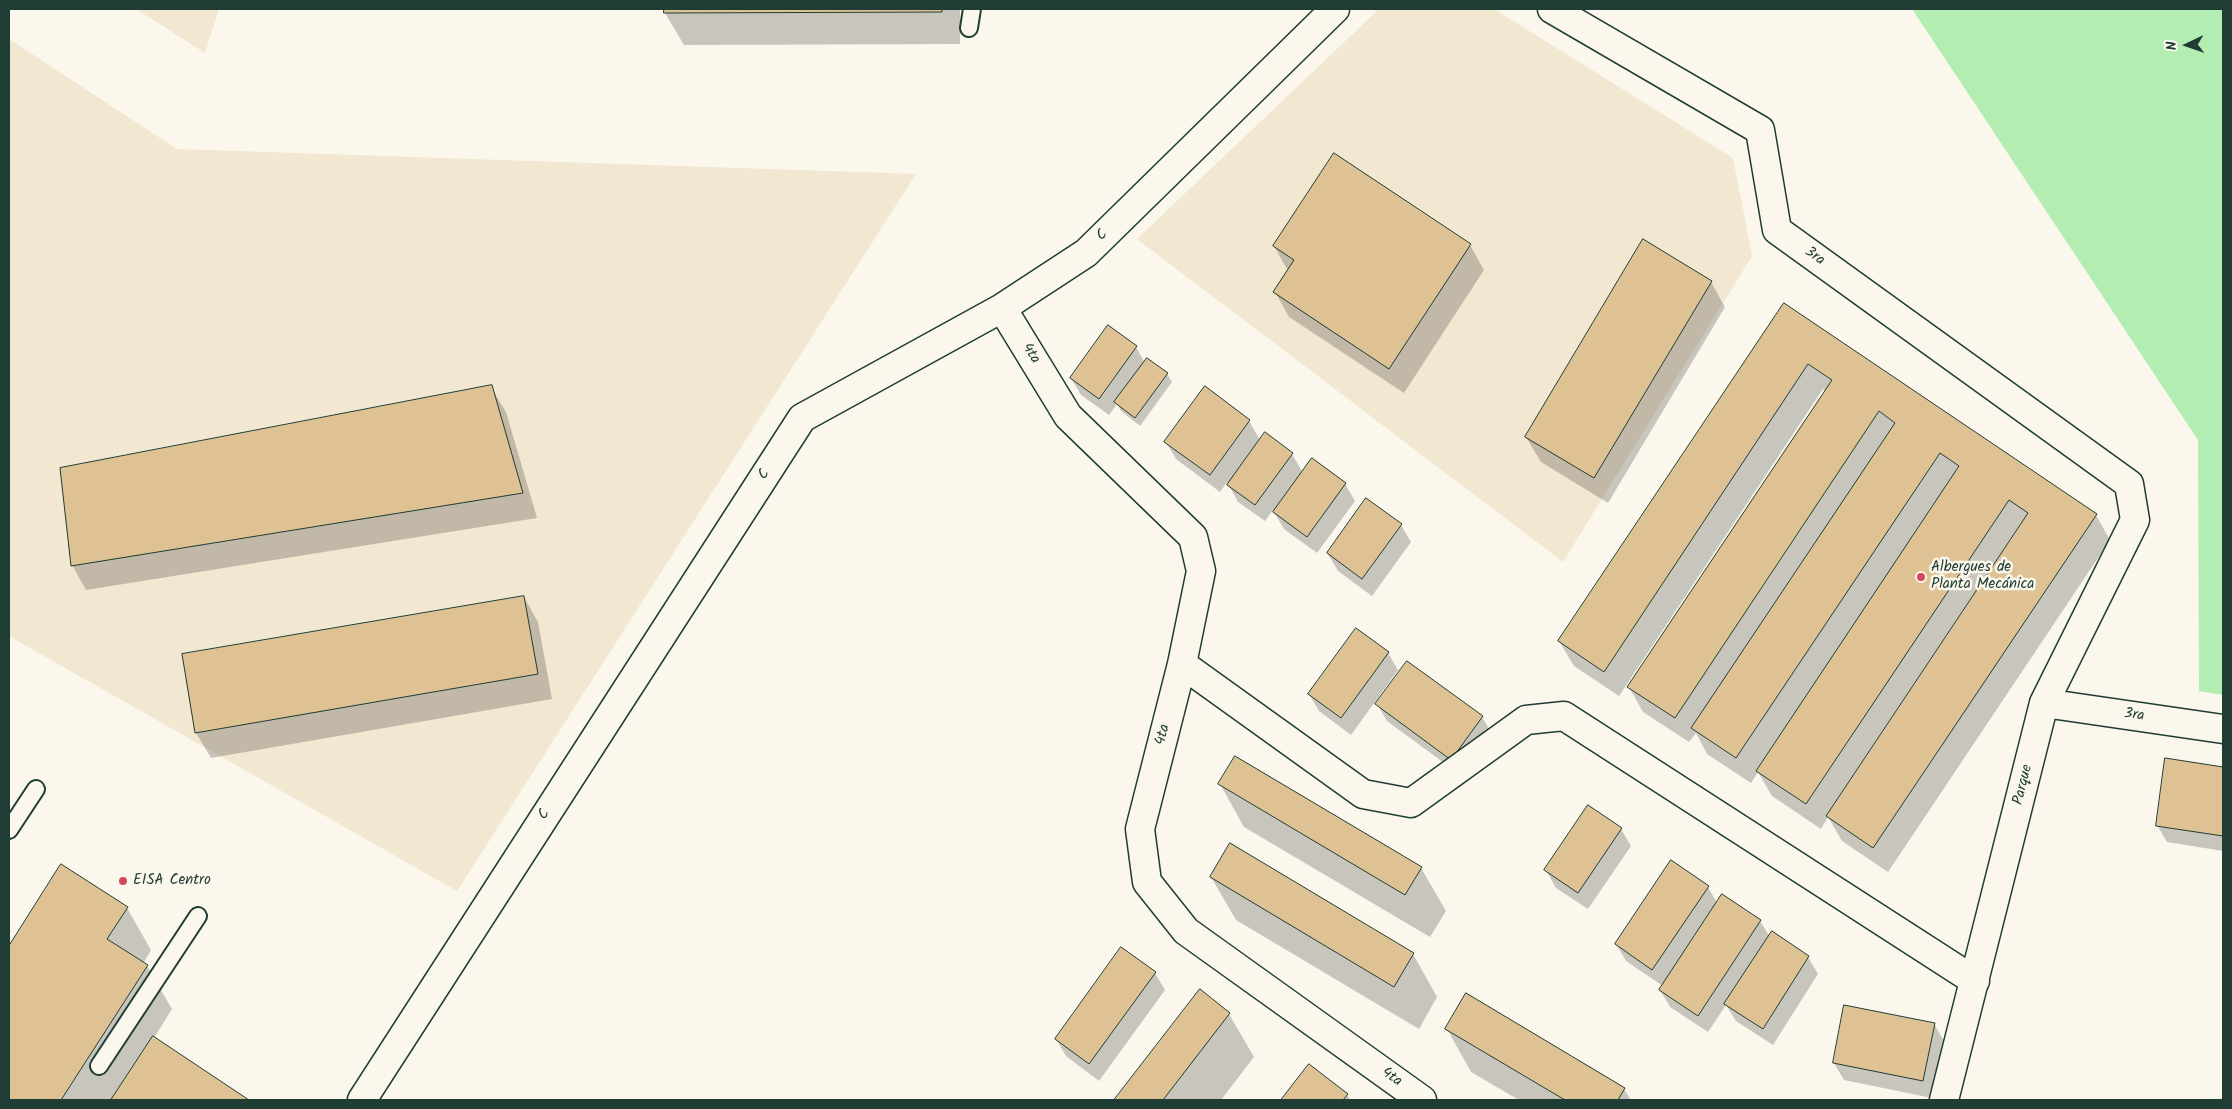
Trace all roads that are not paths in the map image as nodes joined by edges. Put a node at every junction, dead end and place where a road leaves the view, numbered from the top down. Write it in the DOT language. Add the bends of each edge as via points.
graph roads {
  1 [pos="972,9"];
  2 [pos="1334,9"];
  3 [pos="1552,9"];
  4 [pos="970,28"];
  5 [pos="1002,308"];
  6 [pos="2129,484"];
  7 [pos="1182,664"];
  8 [pos="2044,703"];
  9 [pos="2223,729"];
  10 [pos="36,789"];
  11 [pos="9,830"];
  12 [pos="198,916"];
  13 [pos="1975,981"];
  14 [pos="99,1066"];
  15 [pos="362,1100"];
  16 [pos="1422,1100"];
  17 [pos="1944,1100"];
  1 -- 4 [label="lane"];
  2 -- 5 [label="street, C" via="1086,253"];
  3 -- 6 [label="street, 3ra" via="1760,130 1777,230"];
  5 -- 7 [label="street, 4ta" via="1068,416 1193,536 1201,571"];
  5 -- 15 [label="street, C" via="802,418"];
  6 -- 8 [label="street, Parque" via="2136,520"];
  7 -- 13 [label="street" via="1363,794 1411,803 1526,720 1564,716"];
  7 -- 16 [label="street, 4ta" via="1140,829 1147,882 1186,931"];
  8 -- 9 [label="street, 3ra"];
  8 -- 13 [label="street, Parque"];
  10 -- 11 [label="lane"];
  12 -- 14 [label="lane"];
  13 -- 17 [label="street, Parque"];
}
